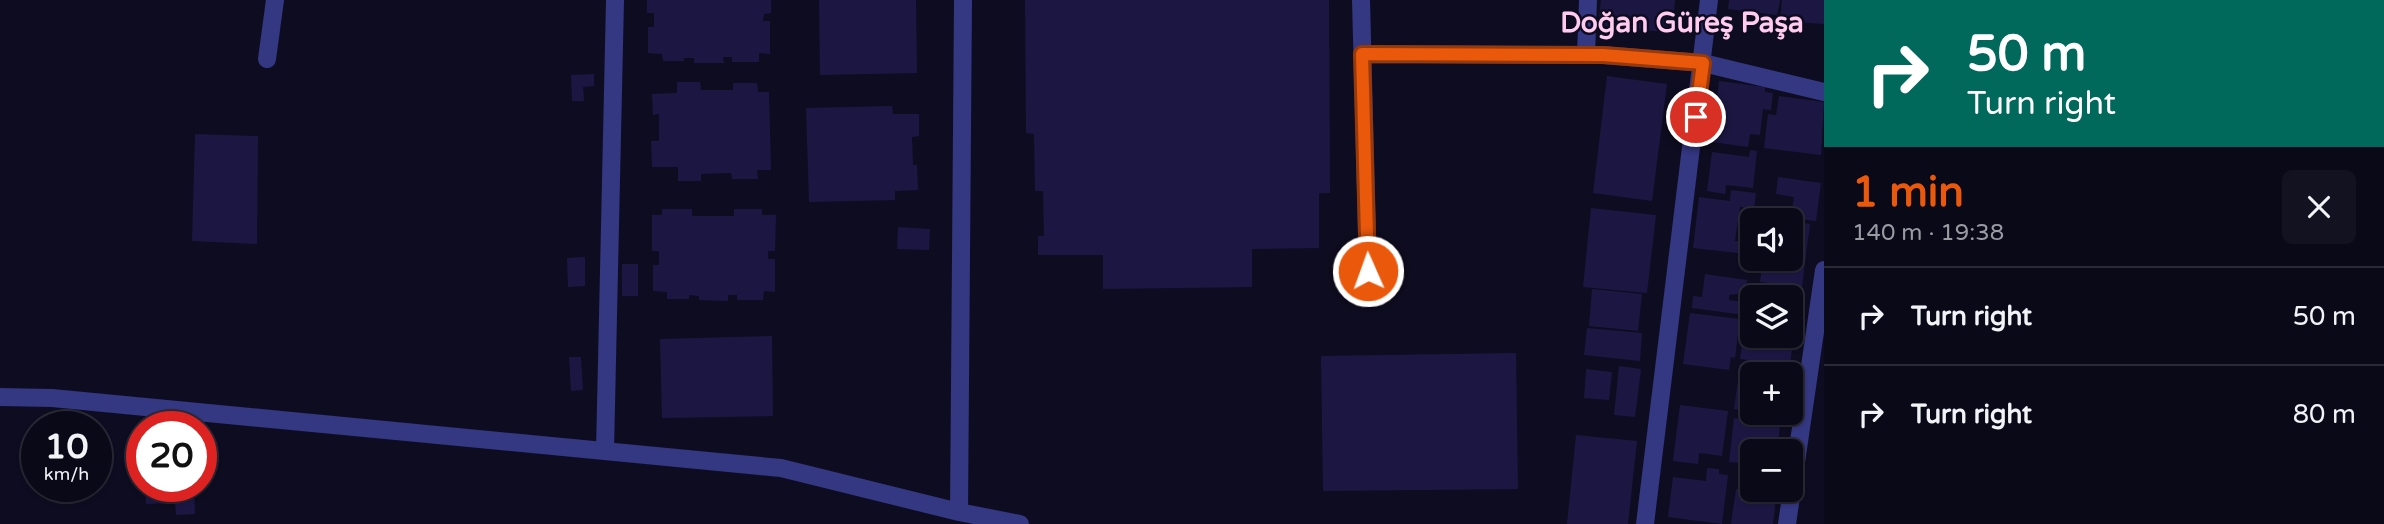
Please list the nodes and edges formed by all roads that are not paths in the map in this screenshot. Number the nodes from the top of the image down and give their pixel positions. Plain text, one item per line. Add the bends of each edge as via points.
1 (275, 0) edge
2 (615, 0) edge
3 (963, 0) edge
4 (1361, 0) edge
5 (1588, 0) edge
6 (1709, 0) edge
7 (1362, 54) junction
8 (1586, 55) junction
9 (267, 59) dead end
10 (1703, 63) junction
11 (1824, 92) edge
12 (1824, 270) edge
13 (1368, 271) dead end
14 (0, 397) edge
15 (605, 451) junction
16 (959, 512) junction
17 (1020, 524) edge
18 (1645, 524) edge
19 (1787, 524) edge

1 - 9 street
2 - 15 street
3 - 16 street
4 - 7 street
5 - 8 street
6 - 10 street
7 - 8 street
7 - 13 street
8 - 10 street
10 - 11 street
10 - 18 street
12 - 19 street
14 - 15 street via 52,398
15 - 16 street via 781,468
16 - 17 street

